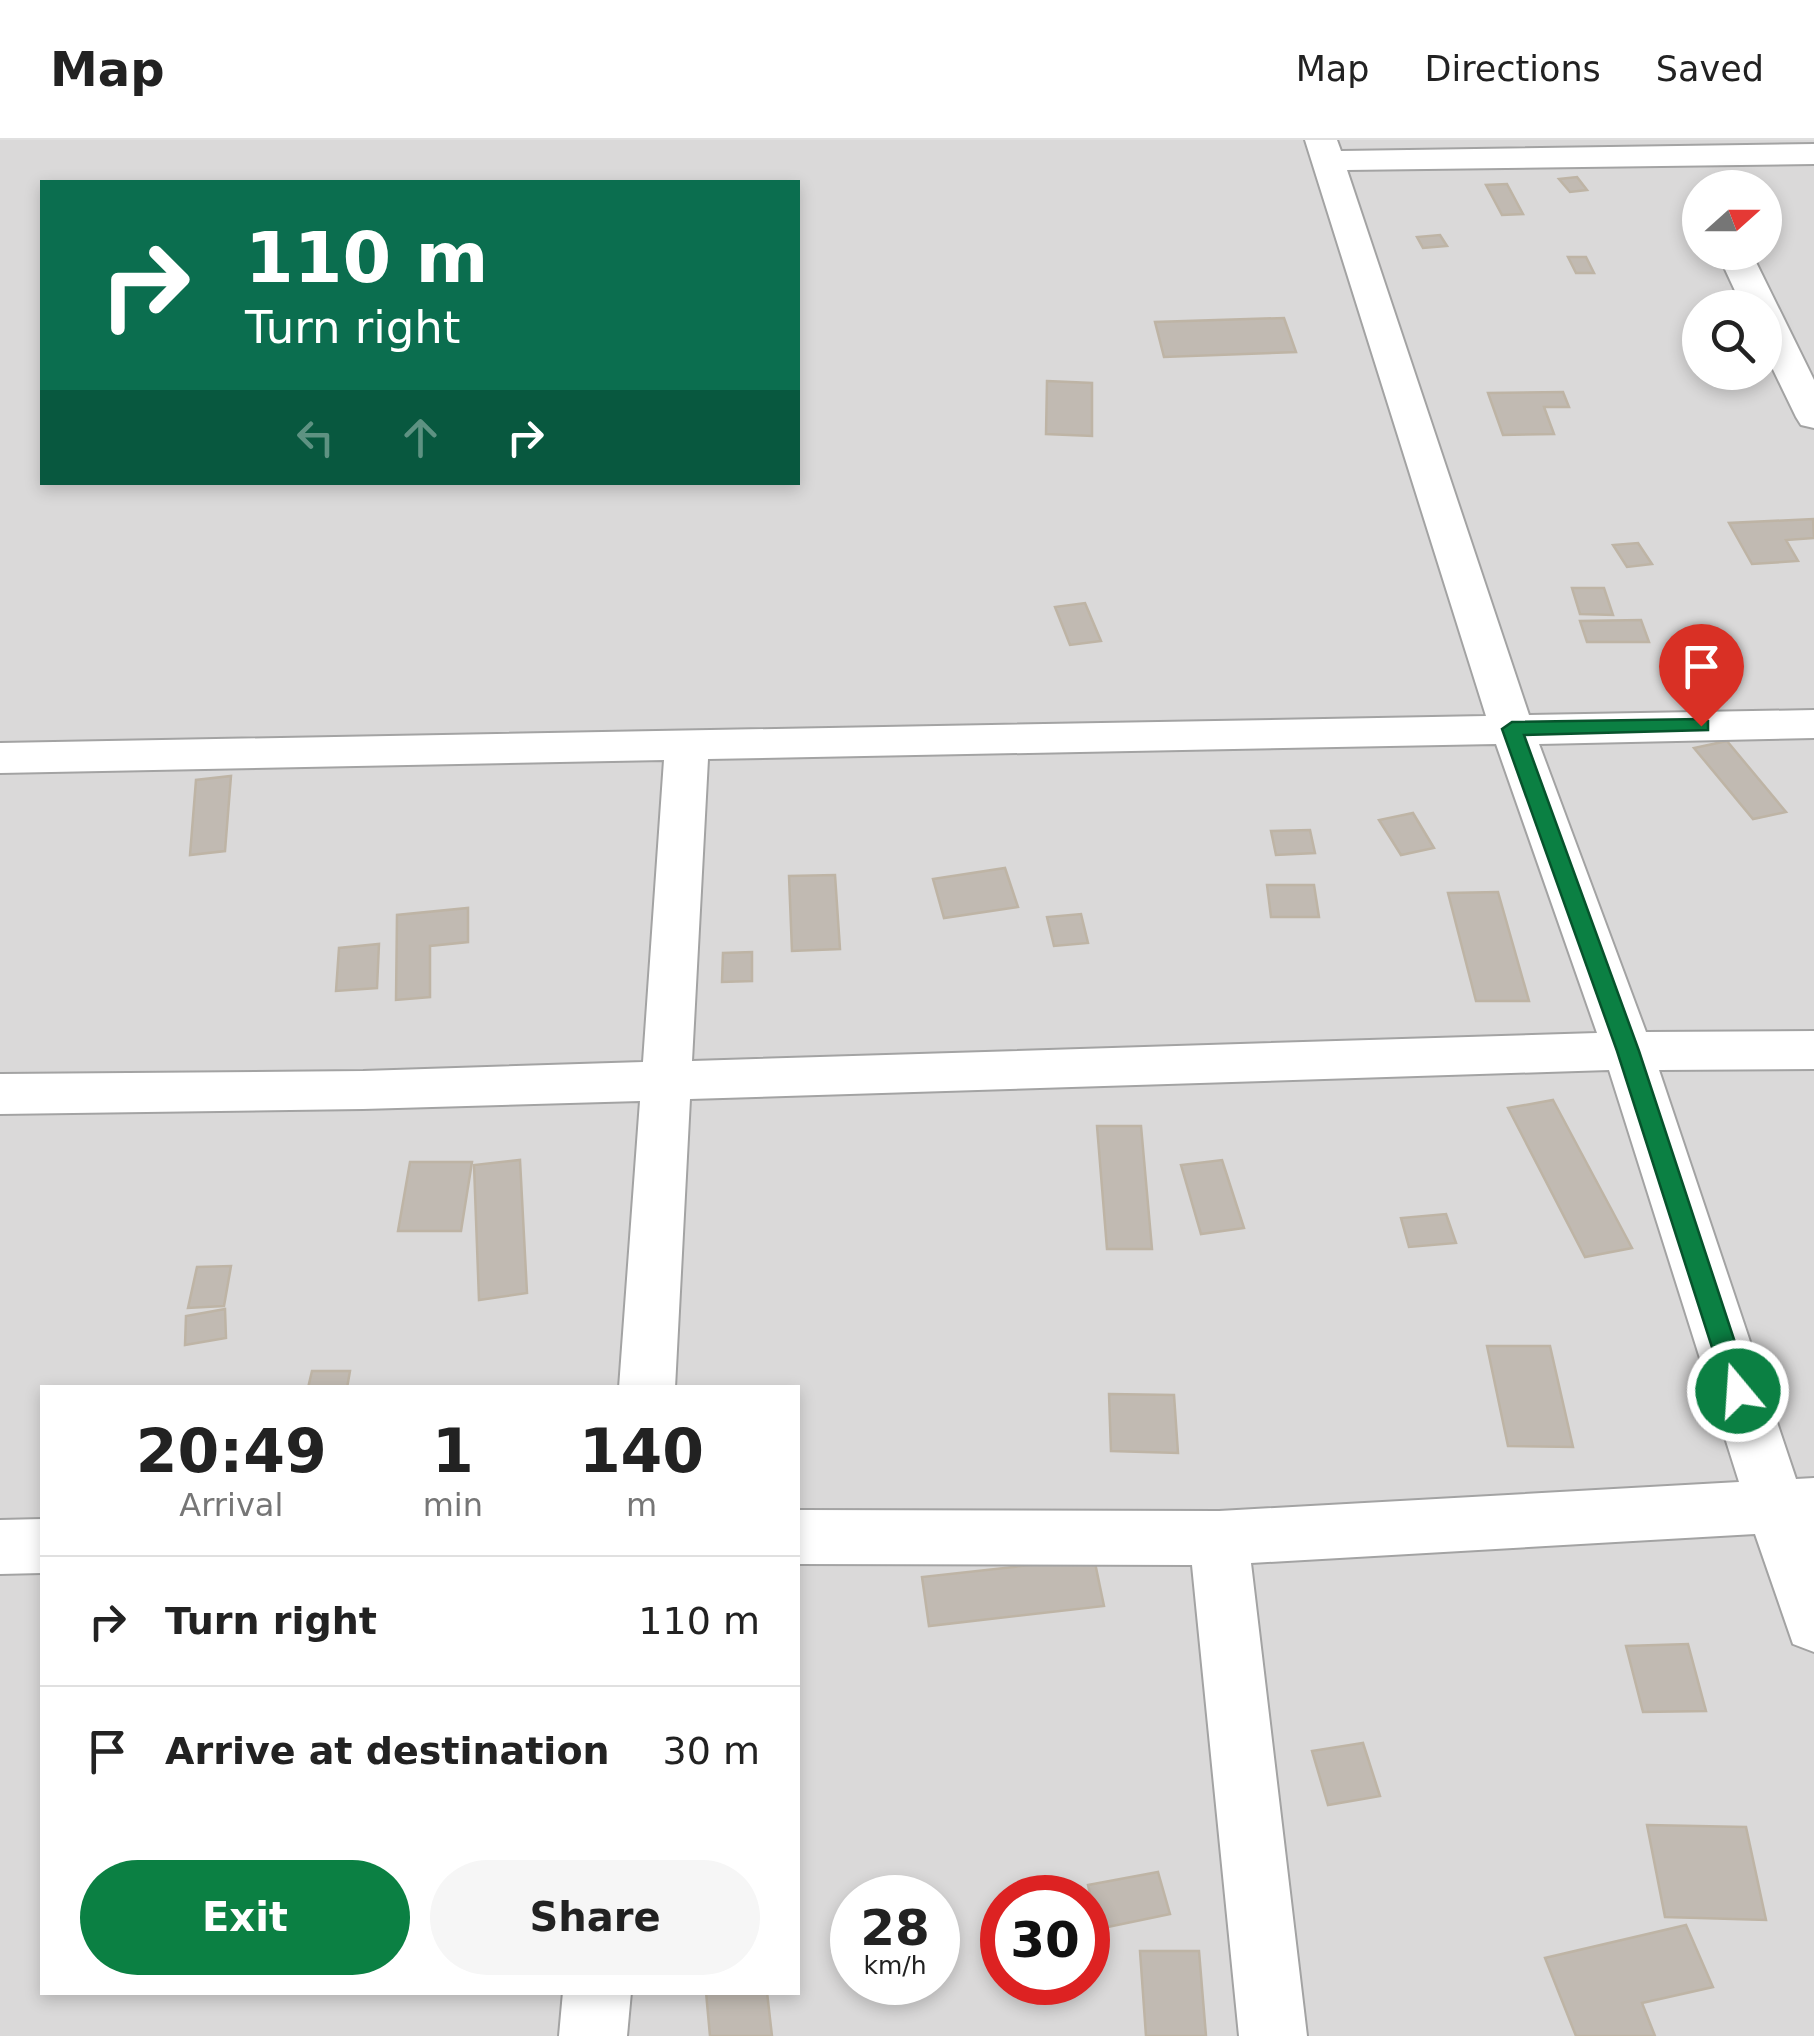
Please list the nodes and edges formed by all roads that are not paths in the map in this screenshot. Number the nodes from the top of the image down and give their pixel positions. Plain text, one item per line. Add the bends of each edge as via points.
1 (1325, 150) edge
2 (1814, 154) edge
3 (1687, 156) junction
4 (1694, 170) edge
5 (1782, 351) edge
6 (1814, 417) edge
7 (1814, 724) edge
8 (1512, 729) junction
9 (687, 746) junction
10 (0, 758) edge
11 (1814, 1050) edge
12 (1628, 1051) junction
13 (669, 1080) junction
14 (0, 1094) edge
15 (647, 1385) edge
16 (1795, 1504) edge
17 (800, 1537) edge
18 (1219, 1538) junction
19 (40, 1546) edge
20 (0, 1547) edge
21 (1814, 1624) edge
22 (597, 1995) edge
23 (593, 2036) edge
24 (1273, 2036) edge

1 - 3 street
1 - 8 street
2 - 3 street
3 - 4 street
5 - 6 street
7 - 8 street
8 - 9 street
8 - 12 street
9 - 10 street
9 - 13 street
11 - 12 street
12 - 13 street
12 - 16 street
13 - 14 street
13 - 15 street
16 - 18 street
16 - 21 street
17 - 18 street
18 - 24 street
19 - 20 street
22 - 23 street

